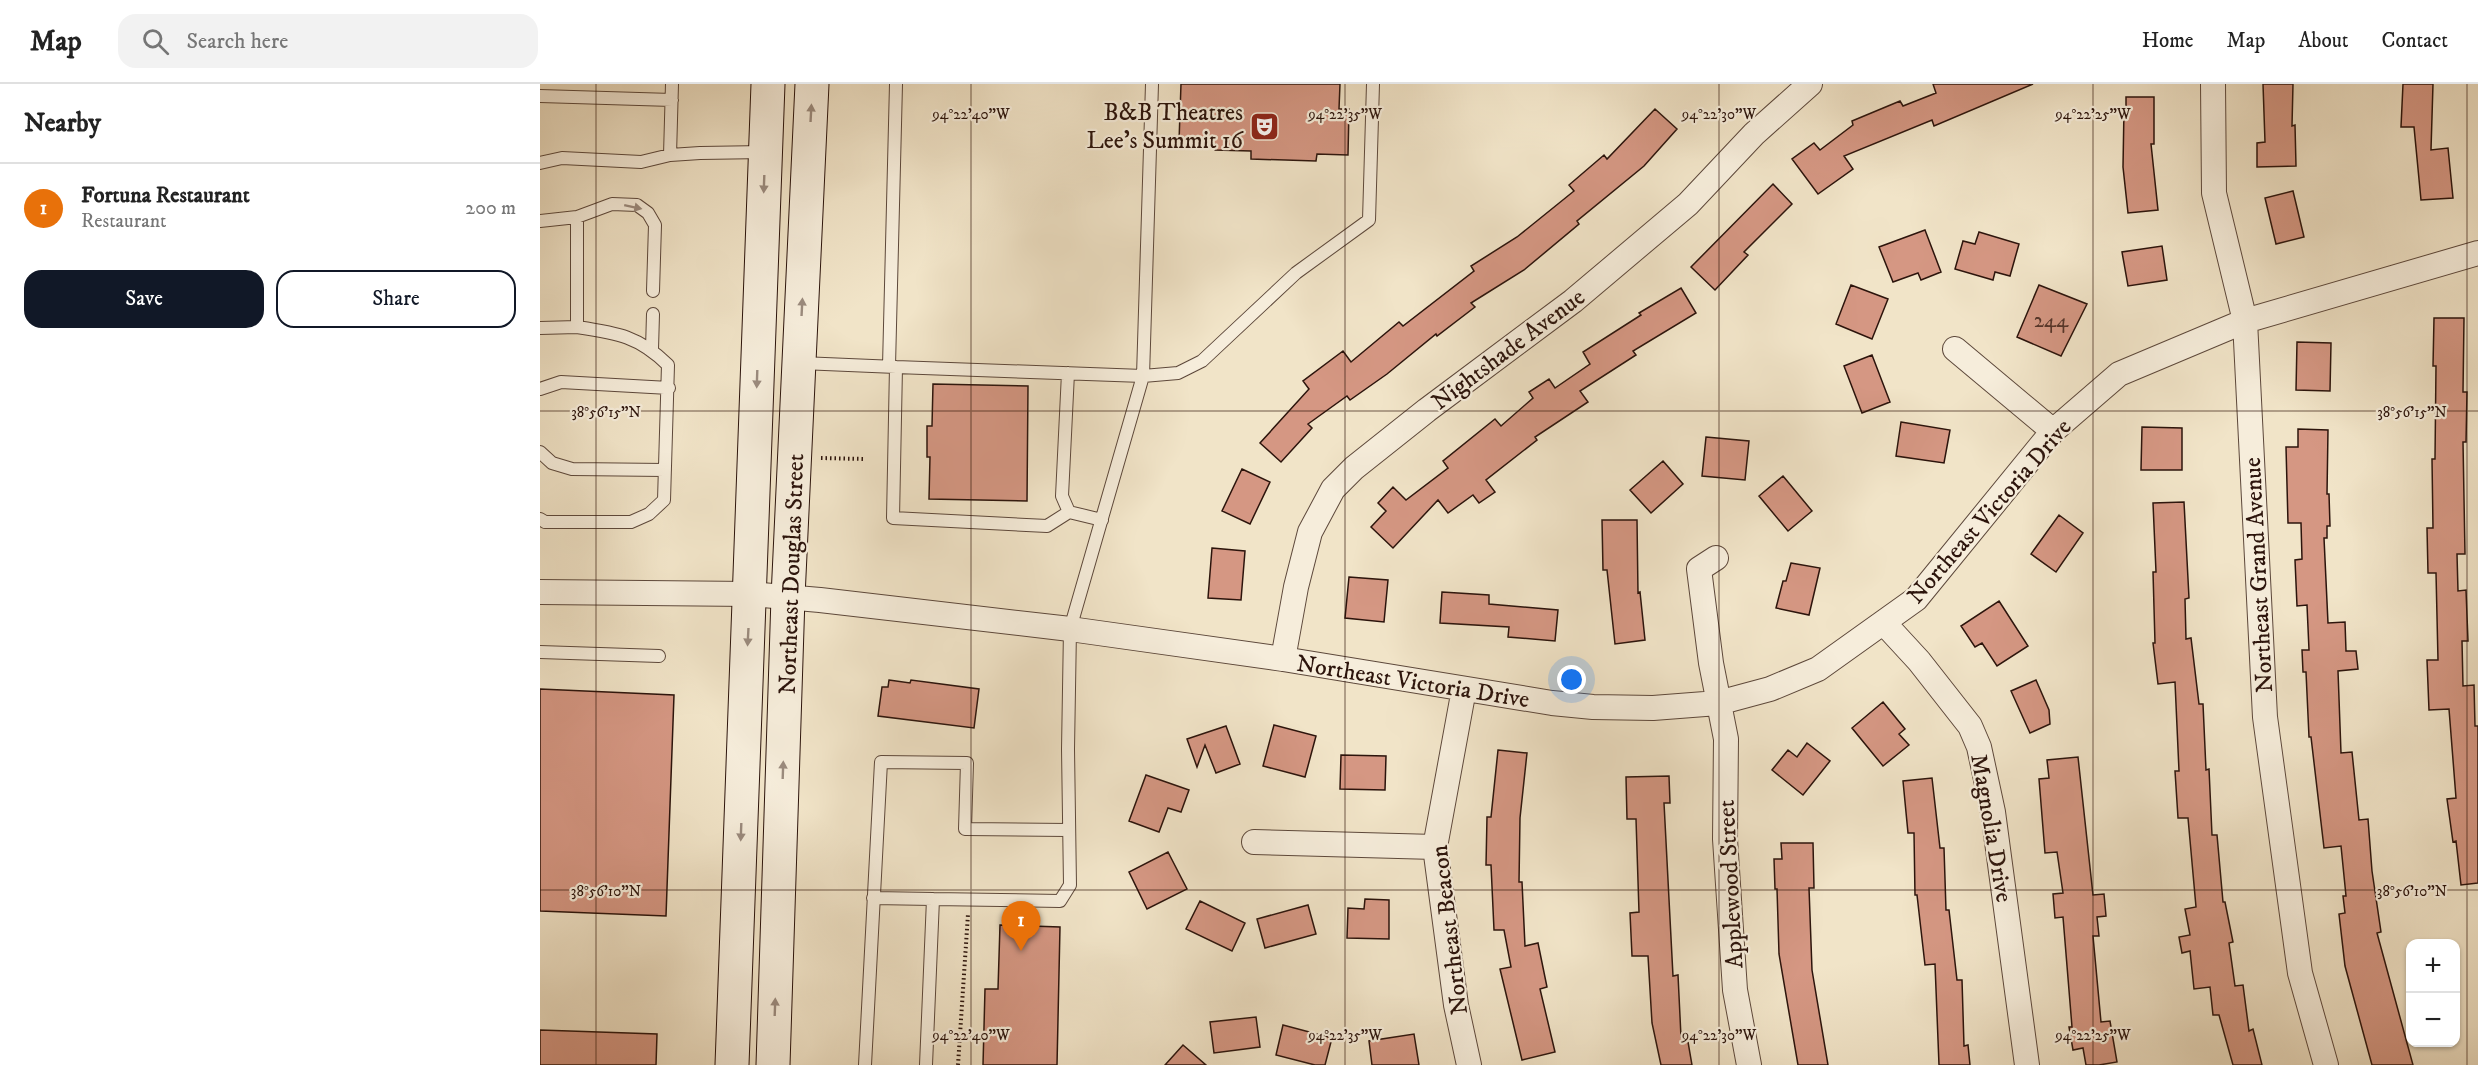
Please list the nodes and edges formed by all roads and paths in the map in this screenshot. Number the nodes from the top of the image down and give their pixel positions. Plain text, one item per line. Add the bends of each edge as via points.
1 (672, 84) edge
2 (768, 84) edge
3 (812, 84) edge
4 (896, 84) edge
5 (1152, 84) edge
6 (1372, 84) edge
7 (1810, 84) edge
8 (2213, 84) edge
9 (568, 90) edge
10 (540, 96) edge
11 (672, 100) junction
12 (765, 152) junction
13 (670, 155) junction
14 (540, 163) edge
15 (577, 217) junction
16 (540, 221) edge
17 (2478, 253) edge
18 (653, 291) dead end
19 (653, 314) dead end
20 (2245, 321) junction
21 (578, 327) junction
22 (540, 328) edge
23 (652, 349) junction
24 (1955, 349) dead end
25 (799, 363) junction
26 (892, 366) junction
27 (1068, 373) junction
28 (1143, 376) junction
29 (669, 388) junction
30 (540, 389) edge
31 (2053, 431) junction
32 (540, 452) edge
33 (820, 458) dead end
34 (864, 459) dead end
35 (665, 470) junction
36 (1069, 512) junction
37 (540, 519) edge
38 (1102, 520) junction
39 (1716, 558) dead end
40 (551, 592) edge
41 (750, 594) junction
42 (788, 597) junction
43 (1884, 623) junction
44 (1070, 629) junction
45 (540, 652) edge
46 (659, 656) dead end
47 (1283, 659) junction
48 (1464, 689) junction
49 (1718, 703) junction
50 (1068, 830) junction
51 (1254, 842) dead end
52 (1435, 847) junction
53 (873, 898) junction
54 (933, 899) junction
55 (975, 899) junction
56 (732, 1065) edge
57 (773, 1065) edge
58 (865, 1065) edge
59 (926, 1065) edge
60 (958, 1065) edge
61 (1469, 1065) edge
62 (1749, 1065) edge
63 (2027, 1065) edge
64 (2326, 1065) edge

1 - 11 lane
2 - 12 main road, Northeast Douglas Street
25 -> 3 main road, Northeast Douglas Street
4 - 26 lane
5 - 28 lane
6 - 28 lane via 1369,220 1296,273 1202,361 1178,374
7 - 47 street, Nightshade Avenue via 1754,134 1688,204 1573,301 1427,410 1333,489 1310,532
8 - 20 street, Northeast Grand Avenue via 2214,193
9 - 10 lane
9 - 11 lane
11 - 13 lane
12 - 13 lane
12 -> 41 main road, Northeast Douglas Street
13 - 14 lane via 641,162 562,158
15 - 16 lane
15 -> 18 lane via 612,204 637,206 648,213 655,225
15 - 21 lane
17 - 20 street, Northeast Victoria Drive
19 - 23 lane
20 - 31 street, Northeast Victoria Drive via 2120,375
20 - 64 street, Northeast Grand Avenue via 2265,717 2300,973
21 - 22 lane
21 - 23 lane via 619,333
23 - 29 lane via 668,365
24 - 31 street
25 - 26 lane
25 - 42 main road, Northeast Douglas Street
26 - 27 lane
26 - 36 lane via 893,518 1047,526
27 - 28 lane
27 - 36 lane via 1062,496
28 - 38 lane
29 - 30 lane via 561,382
29 - 35 lane
31 - 43 street, Northeast Victoria Drive via 1916,599
32 - 35 lane via 552,464 572,469
33 - 34 path
35 - 37 lane via 664,500 649,514 631,522
36 - 38 lane
38 - 44 lane
39 - 49 street, Applewood Street via 1699,569
40 - 41 street, Northeast Victoria Drive
41 - 42 street, Northeast Victoria Drive
41 -> 56 main road, Northeast Douglas Street
42 - 44 street, Northeast Victoria Drive
57 -> 42 main road, Northeast Douglas Street
43 - 49 street, Northeast Victoria Drive via 1818,669 1770,689
43 - 63 street, Magnolia Drive via 1970,726 1979,747 1993,812
44 - 47 street, Northeast Victoria Drive
44 - 50 lane
45 - 46 lane
47 - 48 street, Northeast Victoria Drive
48 - 49 street, Northeast Victoria Drive via 1593,707
48 - 52 street, Northeast Beacon
49 - 62 street, Applewood Street via 1726,739 1725,839 1735,990
50 - 53 lane via 965,829 967,763 880,762
50 - 55 lane via 1070,885 1060,901
51 - 52 street
52 - 61 street, Northeast Beacon via 1456,1005
53 - 54 lane
53 - 58 lane
54 - 55 lane
54 - 59 lane
55 - 60 path via 966,923

